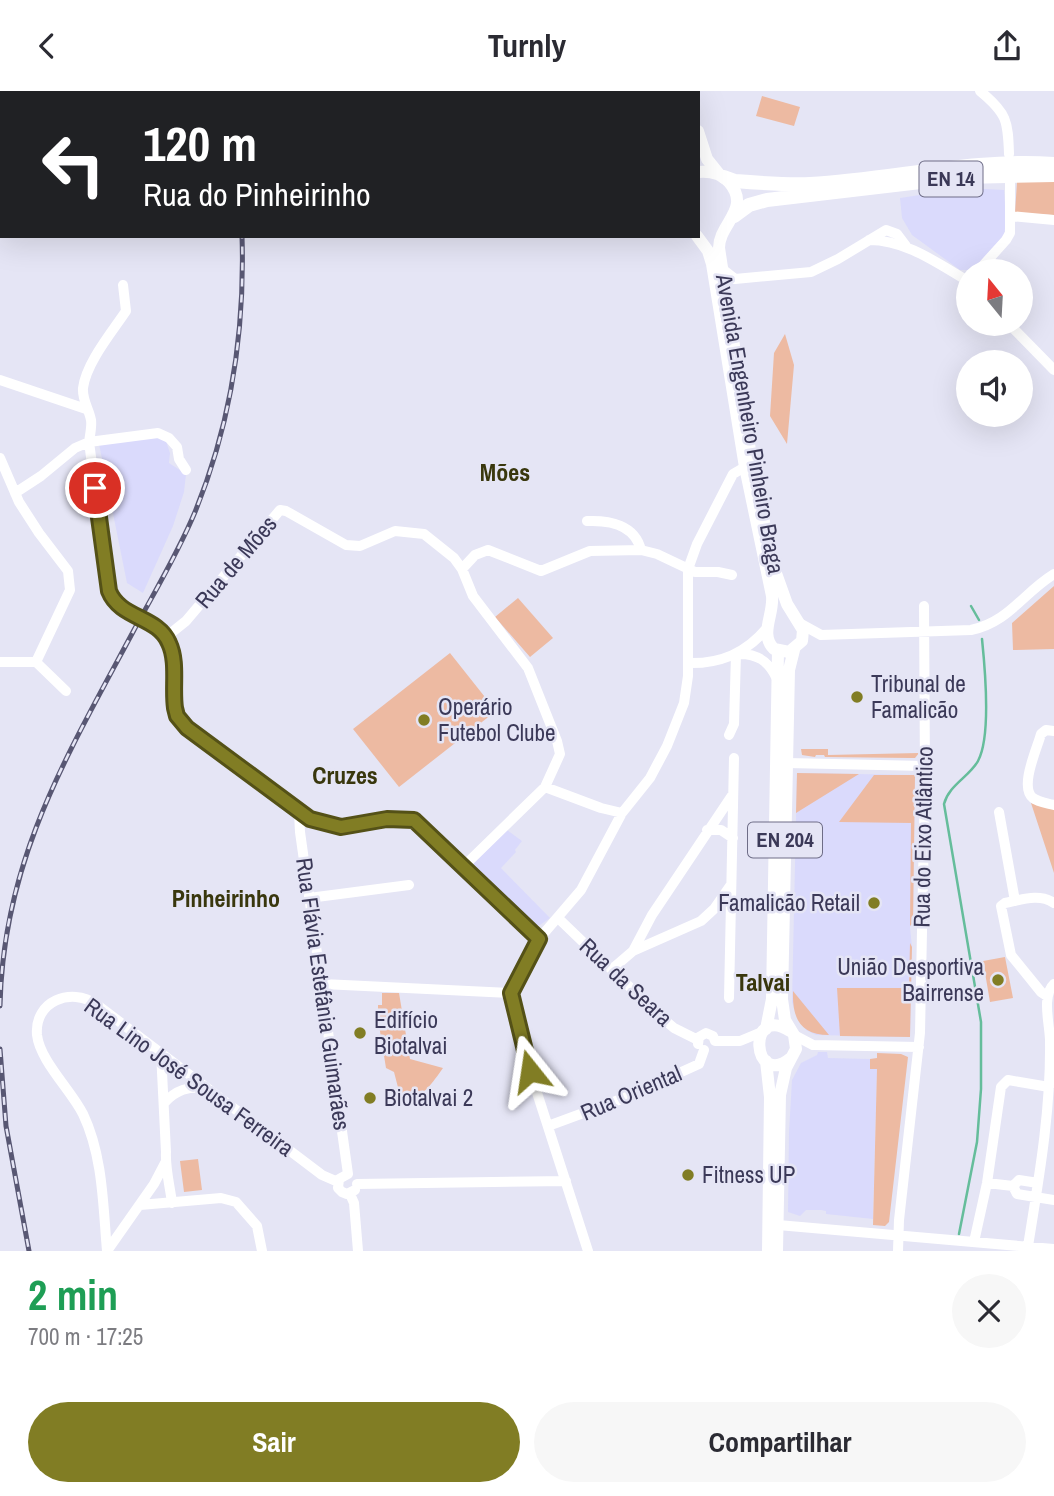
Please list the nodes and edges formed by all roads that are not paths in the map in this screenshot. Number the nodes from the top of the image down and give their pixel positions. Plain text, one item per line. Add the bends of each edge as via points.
1 (980, 91) edge
2 (700, 137) edge
3 (1009, 154) dead end
4 (1054, 164) edge
5 (700, 172) edge
6 (1054, 175) edge
7 (721, 176) junction
8 (1010, 181) dead end
9 (1012, 216) junction
10 (1054, 220) edge
11 (730, 221) junction
12 (700, 235) edge
13 (700, 238) edge
14 (989, 259) edge
15 (721, 268) junction
16 (956, 275) edge
17 (735, 279) junction
18 (123, 285) dead end
19 (725, 292) junction
20 (1021, 336) edge
21 (1054, 370) edge
22 (0, 380) edge
23 (86, 409) junction
24 (89, 442) junction
25 (0, 458) edge
26 (745, 467) junction
27 (186, 470) dead end
28 (15, 493) junction
29 (587, 521) dead end
30 (640, 550) junction
31 (462, 569) junction
32 (688, 569) junction
33 (1054, 574) edge
34 (732, 575) dead end
35 (924, 606) dead end
36 (799, 622) junction
37 (768, 625) junction
38 (924, 631) junction
39 (821, 635) junction
40 (166, 636) junction
41 (796, 648) junction
42 (778, 651) junction
43 (736, 654) junction
44 (0, 662) edge
45 (36, 662) junction
46 (688, 663) junction
47 (778, 681) junction
48 (66, 691) dead end
49 (1054, 731) edge
50 (729, 735) dead end
51 (734, 758) dead end
52 (787, 763) junction
53 (925, 766) junction
54 (545, 787) junction
55 (733, 794) junction
56 (1054, 804) edge
57 (999, 811) dead end
58 (299, 813) junction
59 (622, 813) junction
60 (707, 830) junction
61 (733, 838) junction
62 (464, 866) junction
63 (732, 883) junction
64 (409, 885) dead end
65 (309, 898) junction
66 (1014, 901) junction
67 (1054, 903) edge
68 (714, 909) junction
69 (730, 914) junction
70 (558, 918) junction
71 (646, 926) junction
72 (665, 938) junction
73 (539, 939) junction
74 (633, 951) junction
75 (612, 969) junction
76 (323, 984) junction
77 (1054, 984) edge
78 (511, 993) junction
79 (1047, 996) junction
80 (729, 998) dead end
81 (765, 1030) junction
82 (792, 1033) junction
83 (698, 1040) junction
84 (715, 1041) junction
85 (740, 1041) junction
86 (813, 1045) junction
87 (919, 1047) junction
88 (704, 1050) junction
89 (161, 1052) junction
90 (792, 1056) junction
91 (764, 1059) junction
92 (1049, 1087) junction
93 (206, 1088) junction
94 (164, 1104) junction
95 (1051, 1110) edge
96 (548, 1126) junction
97 (164, 1163) junction
98 (348, 1174) junction
99 (566, 1181) junction
100 (338, 1182) junction
101 (987, 1183) junction
102 (1038, 1183) junction
103 (357, 1184) junction
104 (1013, 1186) junction
105 (350, 1193) junction
106 (1036, 1197) junction
107 (1054, 1200) edge
108 (172, 1203) junction
109 (140, 1205) junction
110 (778, 1225) junction
111 (898, 1235) junction
112 (974, 1242) junction
113 (1028, 1246) junction
114 (1054, 1249) edge
115 (107, 1251) edge
116 (262, 1251) edge
117 (358, 1251) edge
118 (588, 1251) edge
119 (768, 1251) edge
120 (777, 1251) edge
121 (898, 1251) edge

1 - 3 street via 1006,119
2 - 7 main road, Avenida Engenheiro Pinheiro Braga via 707,159
4 - 7 highway, EN 14 via 963,166 811,184 735,181
5 - 7 main road, EN 14
6 - 11 highway, EN 14 via 963,177 781,199 749,205
7 - 11 main road, Avenida Engenheiro Pinheiro Braga via 737,199
8 - 9 street
9 - 10 street
9 - 14 street via 1010,233
11 - 12 main road, Avenida Engenheiro Pinheiro Braga / EN 14
11 - 15 main road, Avenida Engenheiro Pinheiro Braga via 719,242
13 - 26 main road, Avenida Engenheiro Pinheiro Braga / EN 204 via 712,264
15 - 17 street
15 - 19 main road, Avenida Engenheiro Pinheiro Braga
16 - 17 street via 906,246 897,234 869,240 811,272
17 - 19 street
18 - 23 street via 126,311 89,370 83,389
19 - 36 main road, Avenida Engenheiro Pinheiro Braga via 770,551 784,598
20 - 21 street
22 - 23 street
23 - 24 street via 92,421
24 - 27 street via 158,433 177,447
24 - 28 street
24 - 40 street via 109,591 116,604
25 - 28 street
26 - 32 street via 733,474
26 - 37 main road, Avenida Engenheiro Pinheiro Braga / EN 204 via 772,596
28 - 45 street via 71,582
29 - 30 street via 623,526 636,537
30 - 31 street via 590,551 541,571 488,550 475,555
30 - 32 street
31 - 40 street, Rua de Mões via 424,534 395,531 359,546 345,545 280,510 186,621
31 - 54 street via 472,596 528,668 557,741 560,754
32 - 34 street
32 - 46 street
33 - 38 street via 997,622 971,630
35 - 38 street, Rua do Eixo Atlântico
36 - 37 main road via 785,615
36 - 39 street
36 - 41 main road, EN 204 via 803,636
37 - 42 main road, Avenida Engenheiro Pinheiro Braga / EN 204 via 769,645
37 - 43 street via 755,642
38 - 39 street
38 - 53 street, Rua do Eixo Atlântico
39 - 41 street
40 - 58 street via 173,657 175,708 181,722
41 - 42 main road
41 - 52 main road, EN 204 via 789,670
42 - 47 main road, Avenida Engenheiro Pinheiro Braga / EN 204
43 - 46 street
43 - 47 street via 764,660
43 - 50 street via 734,724
44 - 45 street
45 - 48 street
46 - 59 street via 684,703 663,757
47 - 81 main road, Avenida Engenheiro Pinheiro Braga / EN 204 via 772,999
49 - 56 street via 1041,734 1027,781 1034,799
51 - 55 street
52 - 53 street
52 - 82 main road, EN 204 via 782,999
53 - 87 street, Rua do Eixo Atlântico
54 - 59 street
54 - 62 street
55 - 60 street
55 - 61 street
57 - 66 street
58 - 62 street via 341,827 387,819 414,820
58 - 65 street, Rua Flávia Estefânia Guimarães
59 - 70 street via 581,890
60 - 61 street via 721,830
60 - 71 street
61 - 63 street
62 - 73 street
63 - 68 street
63 - 69 street
64 - 65 street
65 - 76 street, Rua Flávia Estefânia Guimarães
66 - 67 street via 1043,898
66 - 79 street via 1001,906 1008,947
68 - 69 street
68 - 72 street via 701,922
69 - 80 street
70 - 73 street
70 - 75 street, Rua da Seara
71 - 72 street
71 - 74 street
72 - 74 street
73 - 78 street
74 - 75 street
75 - 83 street, Rua da Seara via 674,1028
76 - 78 street
76 - 98 street, Rua Flávia Estefânia Guimarães
77 - 79 street
78 - 96 street
79 - 92 street
81 - 82 main road via 778,1026
81 - 85 street, Rua da Seara
81 - 91 main road, Avenida Engenheiro Pinheiro Braga / EN 204 via 758,1041
82 - 86 street
82 - 90 main road, EN 204 via 796,1049
83 - 84 street, Rua da Seara via 709,1034
83 - 88 street, Rua da Seara
84 - 85 street, Rua da Seara
84 - 88 street
85 - 91 street
86 - 87 street
86 - 90 street
87 - 111 street, Rua do Eixo Atlântico
88 - 96 street, Rua Oriental via 699,1064
89 - 93 street, Rua Lino José Sousa Ferreira
89 - 94 street
89 - 115 street, Rua Lino José Sousa Ferreira via 81,996 56,1000 39,1019 41,1048 80,1109 94,1145
90 - 91 main road via 776,1064
90 - 110 main road, EN 204 via 780,1095
91 - 119 main road, Avenida Engenheiro Pinheiro Braga / EN 204 via 770,1097
92 - 95 street
92 - 101 street via 1008,1080 1002,1084
93 - 94 street via 188,1087
93 - 100 street, Rua Lino José Sousa Ferreira via 322,1175
94 - 97 street
95 - 102 street
96 - 99 street
97 - 108 street
97 - 109 street
98 - 100 street
98 - 103 street
99 - 103 street
99 - 118 street
100 - 105 street, Rua Lino José Sousa Ferreira via 344,1194
101 - 104 street
101 - 112 street
102 - 104 street via 1018,1179
102 - 106 street
103 - 105 street
104 - 106 street via 1017,1194
105 - 117 street
106 - 107 street
106 - 113 street
108 - 109 street
108 - 116 street via 232,1200 257,1226
109 - 115 street
110 - 111 street
110 - 120 main road, EN 204
111 - 112 street
111 - 121 street, Rua do Eixo Atlântico
112 - 113 street
113 - 114 street

